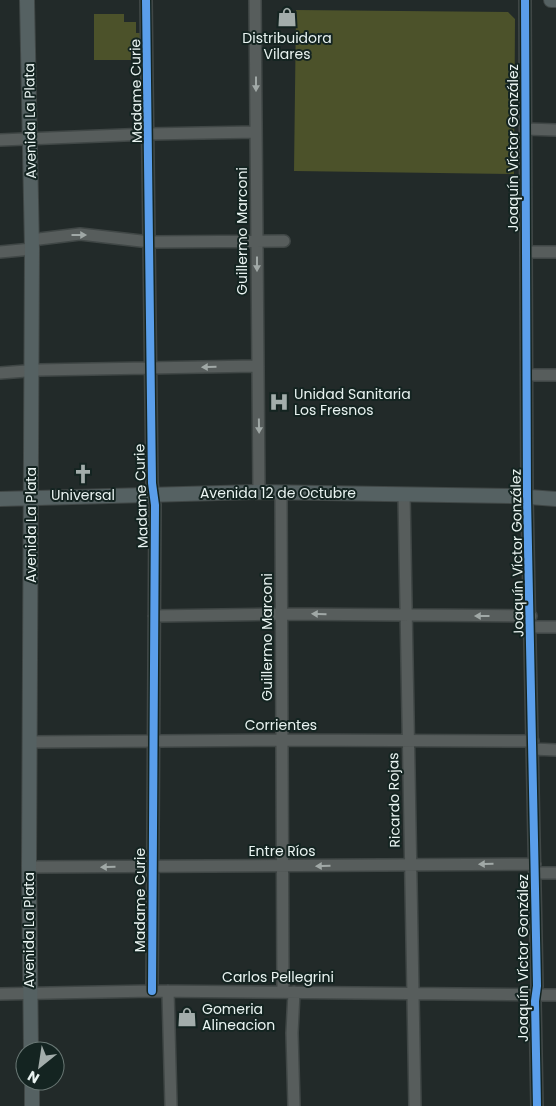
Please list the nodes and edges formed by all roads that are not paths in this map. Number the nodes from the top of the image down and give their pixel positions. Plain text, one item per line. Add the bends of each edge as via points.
1 (28, 0) edge
2 (146, 0) edge
3 (256, 0) edge
4 (525, 0) edge
5 (551, 0) edge
6 (556, 0) edge
7 (526, 129) junction
8 (556, 130) edge
9 (256, 132) junction
10 (149, 134) junction
11 (30, 138) junction
12 (0, 140) edge
13 (284, 241) dead end
14 (150, 242) junction
15 (257, 242) junction
16 (32, 245) junction
17 (0, 252) edge
18 (527, 252) junction
19 (556, 252) edge
20 (258, 366) junction
21 (151, 368) junction
22 (30, 370) junction
23 (0, 373) edge
24 (528, 374) junction
25 (556, 375) edge
26 (259, 492) junction
27 (280, 492) junction
28 (154, 494) junction
29 (404, 494) junction
30 (32, 497) junction
31 (527, 498) junction
32 (0, 499) edge
33 (556, 499) edge
34 (281, 614) junction
35 (154, 616) junction
36 (407, 616) junction
37 (531, 622) junction
38 (556, 627) edge
39 (282, 740) junction
40 (408, 740) junction
41 (153, 741) junction
42 (30, 742) junction
43 (533, 745) junction
44 (556, 750) edge
45 (411, 865) junction
46 (153, 866) junction
47 (29, 867) junction
48 (282, 867) junction
49 (535, 868) junction
50 (556, 873) edge
51 (152, 991) junction
52 (30, 992) junction
53 (168, 992) junction
54 (288, 992) junction
55 (0, 994) edge
56 (414, 994) junction
57 (536, 994) junction
58 (556, 995) edge
59 (31, 1041) edge
60 (32, 1091) edge
61 (32, 1106) edge
62 (171, 1106) edge
63 (294, 1106) edge
64 (415, 1106) edge
65 (537, 1106) edge

1 - 11 main road, Avenida La Plata
2 - 10 street, Madame Curie
3 -> 9 street, Guillermo Marconi
4 - 7 street, Joaquín Víctor González
5 - 6 main road
7 - 8 street
7 - 18 street, Joaquín Víctor González
9 - 10 street
9 - 15 street, Guillermo Marconi
10 - 11 street
10 - 14 street, Madame Curie
11 - 12 street
11 - 16 main road, Avenida La Plata
13 - 15 street
14 - 15 street
16 -> 14 street via 80,234
14 - 21 street, Madame Curie
15 -> 20 street, Guillermo Marconi
16 - 17 street
16 - 22 main road, Avenida La Plata
18 - 19 street
18 - 24 street, Joaquín Víctor González
20 -> 21 street
20 -> 26 street, Guillermo Marconi
21 - 22 street
21 - 28 street, Madame Curie
22 - 23 street
22 - 30 main road, Avenida La Plata
24 - 25 street
24 - 31 street, Joaquín Víctor González
26 - 27 main road, Avenida 12 de Octubre
26 - 28 main road, Avenida 12 de Octubre
27 - 29 main road, Avenida 12 de Octubre
27 - 34 street, Guillermo Marconi
28 - 30 main road, Avenida 12 de Octubre
28 - 35 street, Madame Curie
29 - 31 main road, Avenida 12 de Octubre
29 - 36 street, Ricardo Rojas
30 - 32 main road, Avenida 12 de Octubre
30 - 42 main road, Avenida La Plata
31 - 33 main road, Avenida 12 de Octubre
31 - 37 street, Joaquín Víctor González
34 - 35 street
36 -> 34 street
34 - 39 street, Guillermo Marconi
35 - 41 street, Madame Curie
37 -> 36 street
36 - 40 street, Ricardo Rojas
37 - 38 street
37 - 43 street, Joaquín Víctor González
39 - 40 street, Corrientes
39 - 41 street, Corrientes
39 - 48 street, Guillermo Marconi
40 - 43 street, Corrientes
40 - 45 street, Ricardo Rojas
41 - 42 street, Corrientes
41 - 46 street, Madame Curie
42 - 47 main road, Avenida La Plata
43 - 44 street, Corrientes
43 - 49 street, Joaquín Víctor González
45 -> 48 street, Entre Ríos
49 -> 45 street, Entre Ríos
45 - 56 street, Ricardo Rojas
46 -> 47 street, Entre Ríos
46 - 48 street, Entre Ríos
46 - 51 street, Madame Curie
47 - 52 main road, Avenida La Plata
48 - 54 street, Guillermo Marconi
49 - 50 street, Entre Ríos
49 - 57 street, Joaquín Víctor González
51 - 52 street, Carlos Pellegrini
51 - 53 street, Carlos Pellegrini
52 - 55 street, Carlos Pellegrini
52 - 59 main road, Avenida La Plata
53 - 54 street, Carlos Pellegrini
53 - 62 street
54 - 56 street, Carlos Pellegrini
54 - 63 street, Guillermo Marconi
56 - 57 street, Carlos Pellegrini
56 - 64 street, Ricardo Rojas
57 - 58 street, Carlos Pellegrini
57 - 65 street, Joaquín Víctor González
60 - 61 main road

